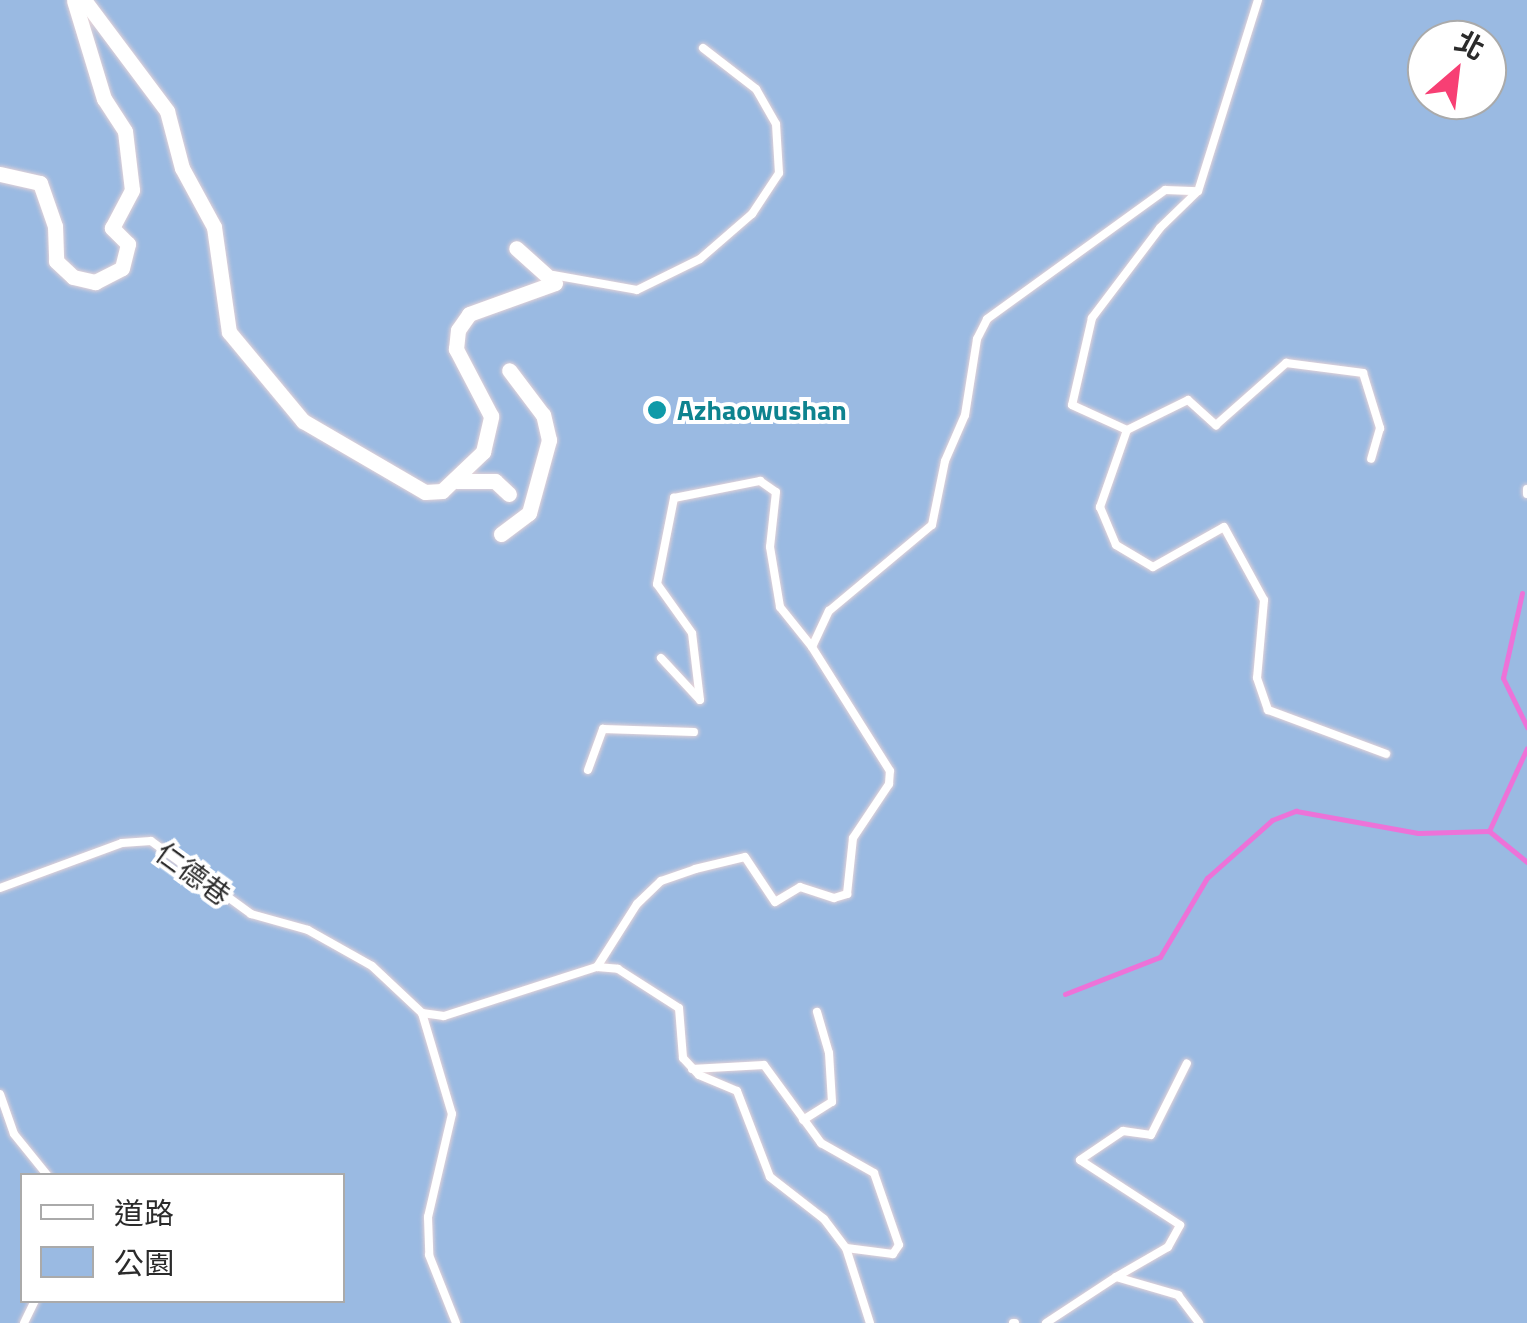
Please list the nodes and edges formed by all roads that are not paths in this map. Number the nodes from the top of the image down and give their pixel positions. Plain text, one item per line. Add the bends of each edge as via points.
1 (74, 0) edge
2 (84, 0) edge
3 (1258, 0) edge
4 (702, 48) dead end
5 (0, 174) edge
6 (1198, 191) junction
7 (516, 248) dead end
8 (553, 275) junction
9 (509, 370) dead end
10 (1127, 430) junction
11 (1371, 459) dead end
12 (457, 481) junction
13 (509, 494) dead end
14 (501, 534) dead end
15 (812, 647) junction
16 (661, 658) dead end
17 (694, 732) dead end
18 (1386, 754) dead end
19 (588, 770) dead end
20 (0, 888) edge
21 (597, 966) junction
22 (818, 1012) dead end
23 (422, 1013) junction
24 (1187, 1064) dead end
25 (692, 1069) junction
26 (0, 1094) edge
27 (803, 1120) junction
28 (46, 1173) edge
29 (846, 1248) junction
30 (1116, 1277) junction
31 (456, 1323) edge
32 (870, 1323) edge
33 (1046, 1323) edge
34 (1200, 1323) edge

1 - 5 street via 104,99 125,131 132,190 112,228 128,244 122,268 96,282 73,277 56,261 55,226 40,183
2 - 12 street via 167,111 182,168 214,227 229,332 258,362 272,392 303,420 425,492 442,492
3 - 6 lane
4 - 8 lane via 756,89 776,124 779,173 752,214 700,259 637,290
6 - 10 lane via 1160,228 1092,318 1072,405
6 - 15 lane via 1164,190 987,319 932,526 829,611
7 - 8 street
8 - 12 street via 556,283 468,314 458,330 456,349 491,416 483,452
9 - 14 street via 542,416 549,440 529,513
10 - 11 lane via 1188,400 1216,425 1286,363 1363,373 1380,428
10 - 18 lane via 1100,508 1116,545 1153,567 1224,526 1264,600 1257,678 1268,710
12 - 13 street via 495,481
15 - 16 lane via 780,607 770,547 776,492 760,481 674,498 658,584 692,633 700,700
15 - 21 lane via 890,770 889,784 853,838 847,894 834,898 800,887 775,902 745,856 695,870 661,881 636,904
17 - 19 lane via 604,729
20 - 23 lane, 仁德巷 via 122,843 151,842 251,914 308,930 372,966
21 - 23 lane via 444,1016
21 - 25 lane via 618,969 679,1008 683,1058
22 - 27 lane via 832,1102
23 - 31 lane via 452,1114 428,1217 429,1254
24 - 30 lane via 1151,1136 1123,1131 1080,1160 1180,1225 1168,1247
25 - 27 lane via 764,1064
25 - 29 lane via 737,1092 770,1177 824,1220
26 - 28 lane via 14,1134
27 - 29 lane via 821,1143 874,1172 899,1245 893,1254
29 - 32 lane
30 - 33 lane
30 - 34 lane via 1178,1295

